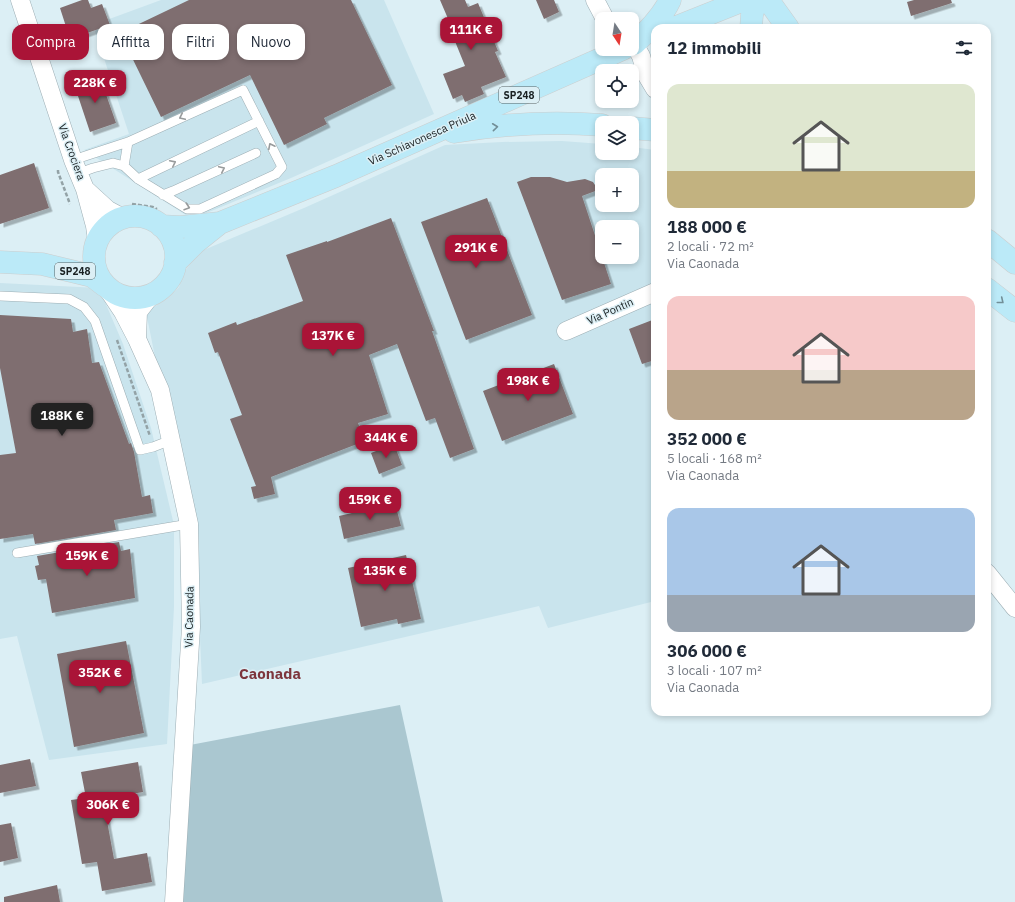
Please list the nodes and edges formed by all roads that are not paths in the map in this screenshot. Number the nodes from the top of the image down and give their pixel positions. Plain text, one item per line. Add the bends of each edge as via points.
1 (20, 0) edge
2 (595, 0) edge
3 (670, 0) edge
4 (712, 0) edge
5 (744, 0) edge
6 (756, 0) edge
7 (768, 0) edge
8 (602, 12) edge
9 (654, 24) edge
10 (669, 24) edge
11 (684, 24) edge
12 (751, 24) edge
13 (786, 24) edge
14 (651, 26) edge
15 (651, 34) edge
16 (639, 37) edge
17 (651, 38) edge
18 (639, 41) edge
19 (639, 42) edge
20 (639, 55) edge
21 (607, 56) edge
22 (651, 82) edge
23 (259, 121) junction
24 (595, 124) edge
25 (639, 129) edge
26 (651, 130) edge
27 (415, 141) junction
28 (128, 142) junction
29 (256, 153) dead end
30 (124, 166) junction
31 (79, 174) junction
32 (138, 180) junction
33 (163, 195) junction
34 (123, 218) junction
35 (220, 223) junction
36 (161, 226) junction
37 (991, 243) edge
38 (96, 244) junction
39 (0, 262) edge
40 (175, 263) junction
41 (1015, 263) edge
42 (42, 264) junction
43 (106, 287) junction
44 (991, 292) edge
45 (152, 294) junction
46 (651, 294) edge
47 (0, 296) edge
48 (1015, 312) edge
49 (566, 331) dead end
50 (137, 340) junction
51 (171, 440) junction
52 (189, 524) junction
53 (17, 553) dead end
54 (991, 578) edge
55 (1015, 608) edge
56 (171, 901) edge

1 - 31 street, Via Crociera
2 - 8 street
3 - 9 main road
4 - 10 main road
5 - 11 main road
6 - 12 main road
7 - 13 main road
14 - 16 main road
15 - 18 main road
17 - 19 main road, Via Schiavonesca Priula / SP248
20 - 22 street
21 - 27 main road, Via Schiavonesca Priula / SP248
23 -> 28 lane via 243,90
32 -> 23 lane
33 -> 23 lane via 187,209 200,209 276,174 282,167
27 -> 24 main road via 503,126
25 - 26 main road
27 - 35 main road, Via Schiavonesca Priula / SP248
28 - 30 lane
28 - 31 lane
33 -> 29 lane
30 - 31 lane via 113,163
30 - 32 lane
31 - 34 street, Via Crociera via 108,210
31 - 38 street, Via Crociera via 95,226
32 - 33 lane
34 - 36 main road via 141,217
34 - 38 main road via 103,231
35 - 36 main road, Via Schiavonesca Priula / SP248 via 181,227
35 - 40 main road, Via Schiavonesca Priula / SP248
36 - 40 main road via 171,238
37 - 41 main road
38 - 42 main road, SP248 via 82,253
38 - 43 main road via 94,264
39 - 42 main road, SP248
40 - 45 main road via 169,280
42 - 43 main road, SP248 via 92,276
43 - 45 main road via 128,298
43 - 50 street, Via Caonada via 123,312
44 -> 48 main road
45 - 50 street, Via Caonada via 138,312
46 - 49 street, Via Pontin
47 - 51 lane via 69,299 84,307 95,321 140,450
50 - 51 street, Via Caonada via 160,390
51 - 52 street, Via Caonada
52 - 53 lane
52 - 56 street, Via Caonada via 190,627
54 - 55 street

